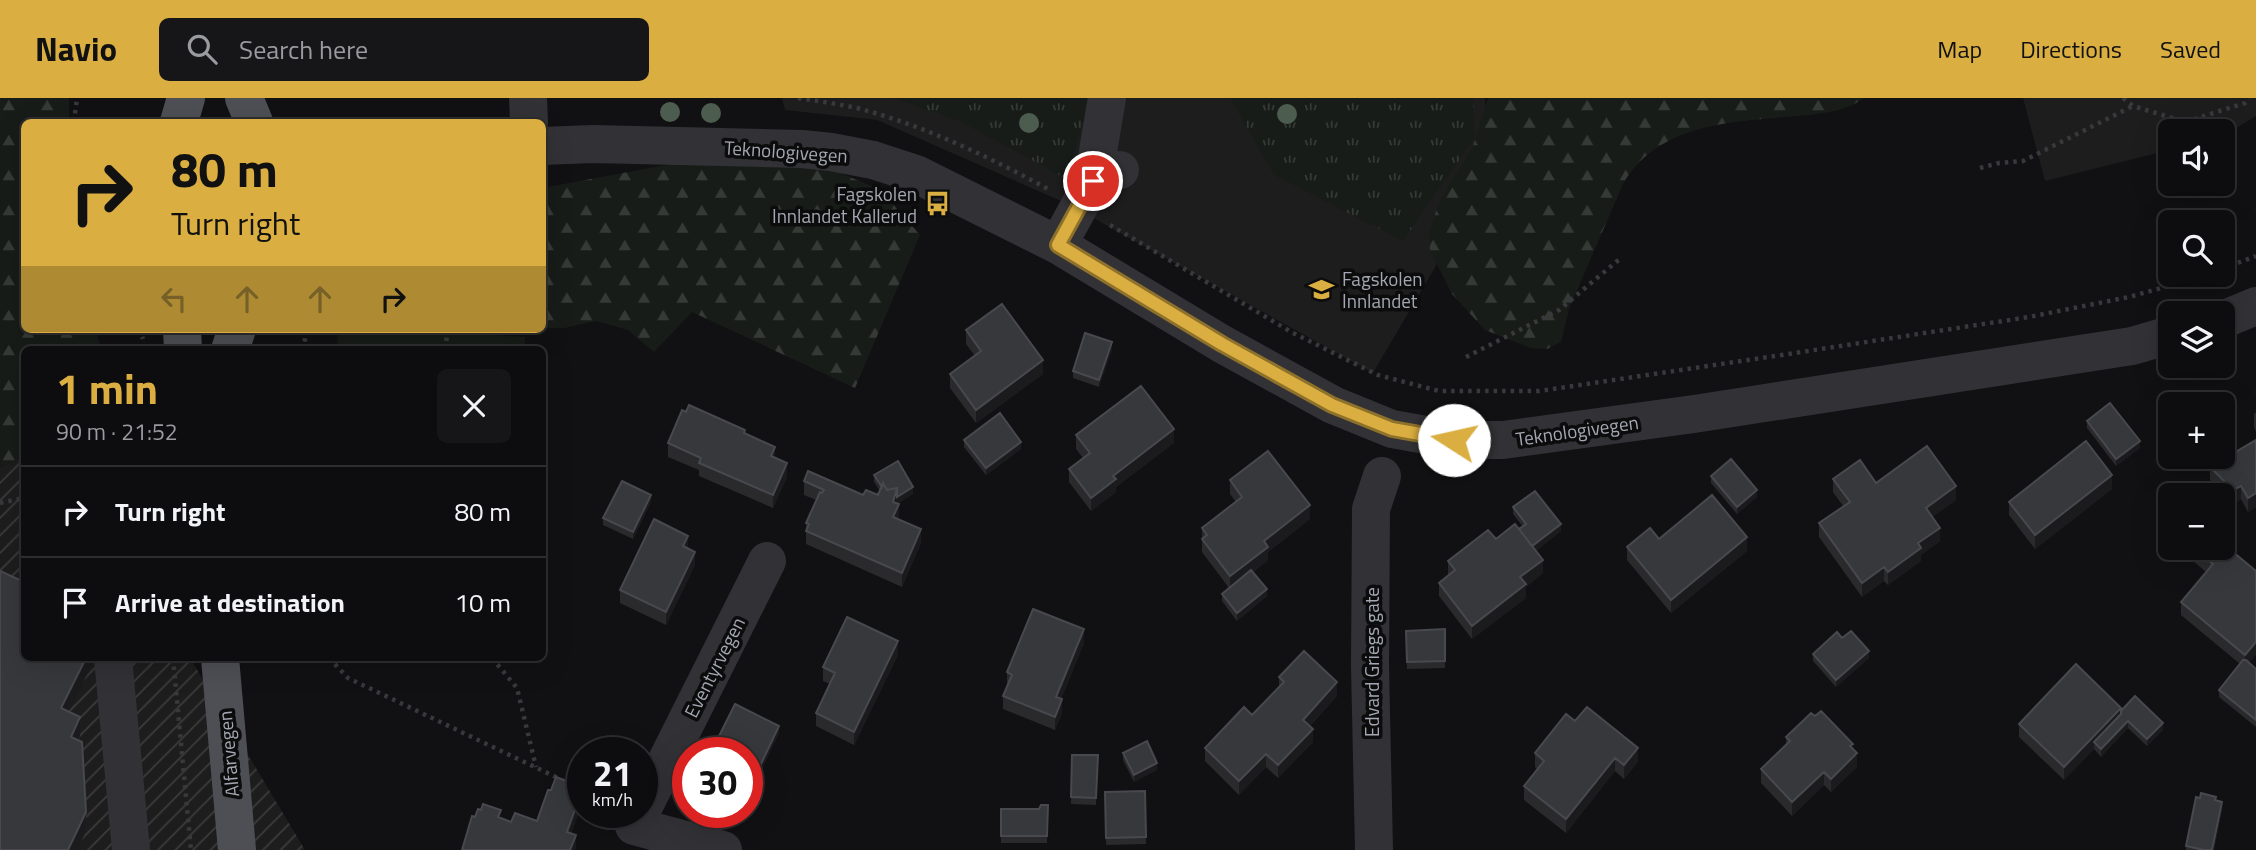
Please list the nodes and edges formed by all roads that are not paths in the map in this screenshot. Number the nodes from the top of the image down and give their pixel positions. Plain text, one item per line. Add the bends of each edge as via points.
1 (186, 98) edge
2 (244, 98) edge
3 (528, 98) edge
4 (1107, 98) edge
5 (180, 119) edge
6 (253, 119) edge
7 (529, 119) edge
8 (546, 146) edge
9 (1058, 245) junction
10 (2256, 306) edge
11 (2235, 315) edge
12 (2158, 338) edge
13 (1382, 476) dead end
14 (767, 561) dead end
15 (113, 661) edge
16 (220, 661) edge
17 (658, 779) edge
18 (646, 828) edge
19 (131, 850) edge
20 (237, 850) edge
21 (723, 850) edge
22 (1374, 850) edge

1 - 5 main road
2 - 6 main road
3 - 7 street
4 - 9 street via 1106,176
8 - 9 street, Teknologivegen via 770,147 873,160 916,174
9 - 12 street, Teknologivegen via 1332,405 1392,429 1454,440 1503,440 1694,414
10 - 11 street
13 - 22 street, Edvard Griegs gate via 1371,509
14 - 17 street, Eventyrvegen
15 - 19 street
16 - 20 main road, Alfarvegen
18 - 21 street

